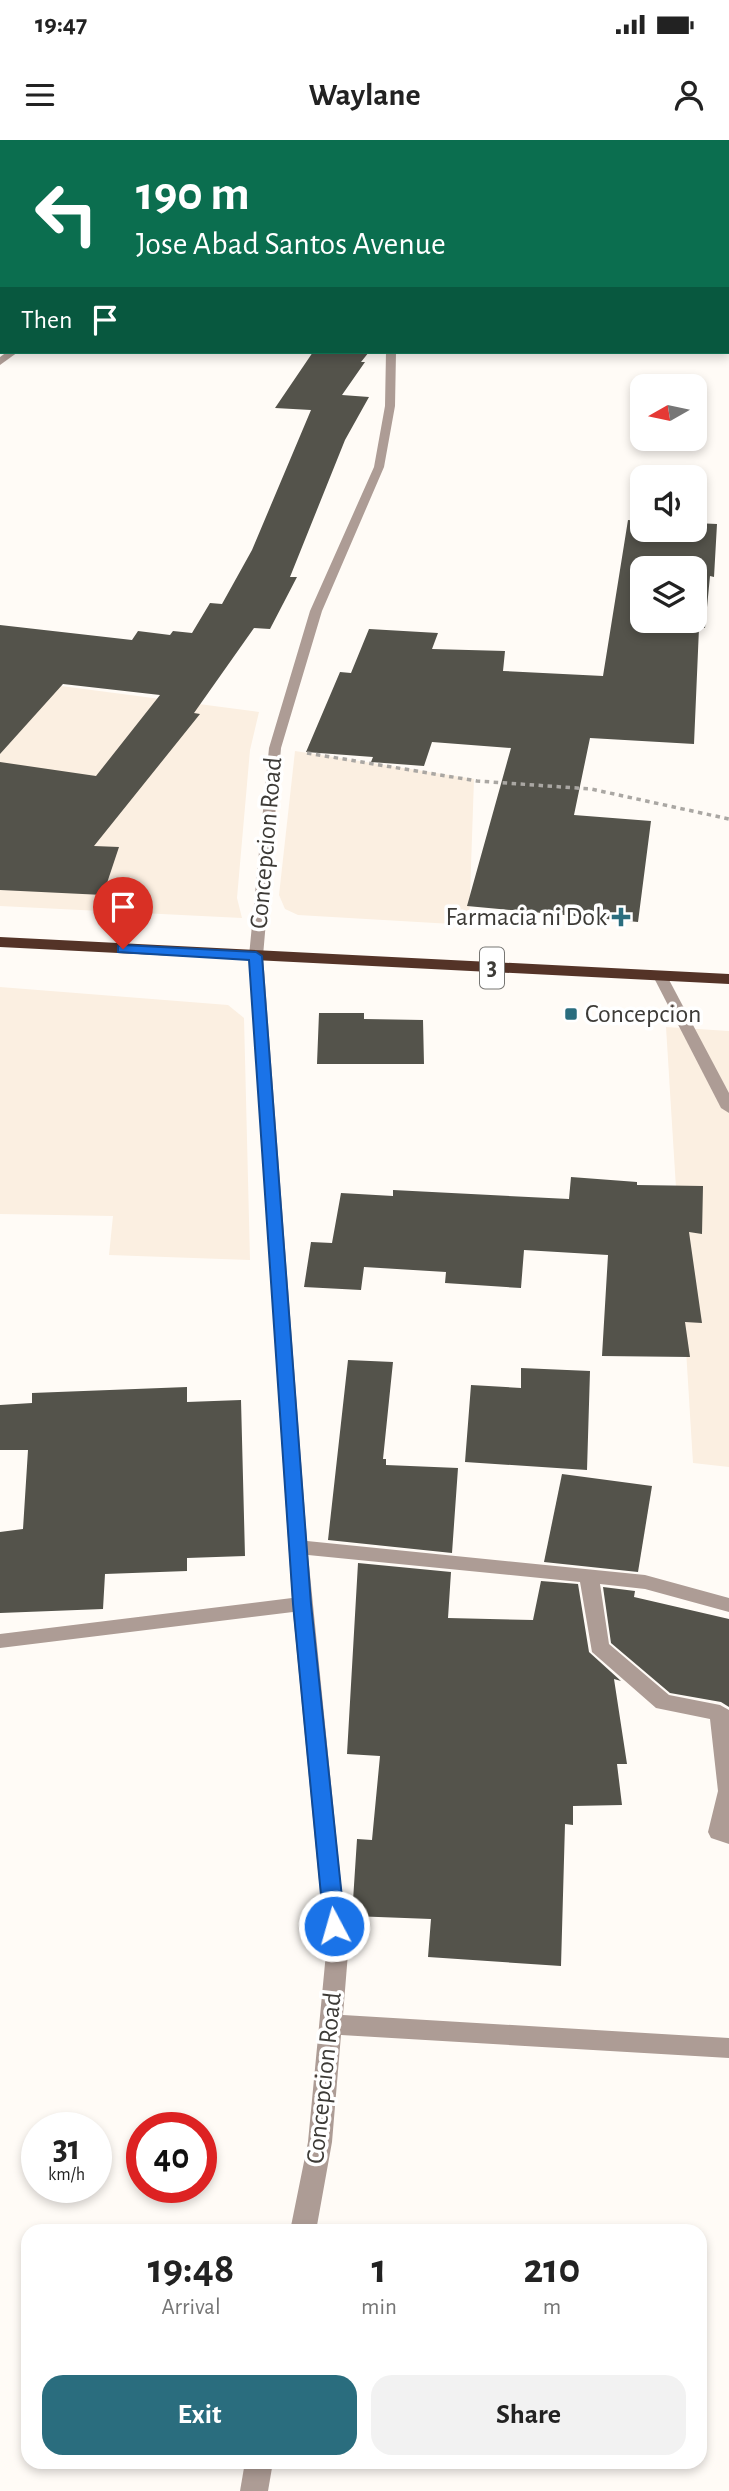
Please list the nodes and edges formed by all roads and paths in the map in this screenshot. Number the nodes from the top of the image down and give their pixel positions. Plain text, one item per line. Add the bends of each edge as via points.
1 (391, 354) edge
2 (275, 748) junction
3 (729, 819) edge
4 (0, 942) edge
5 (256, 956) junction
6 (660, 976) junction
7 (729, 979) edge
8 (729, 1108) edge
9 (299, 1547) junction
10 (589, 1576) junction
11 (302, 1604) junction
12 (729, 1605) edge
13 (0, 1641) edge
14 (729, 1792) edge
15 (729, 1835) edge
16 (330, 2024) junction
17 (729, 2048) edge
18 (304, 2224) edge
19 (259, 2469) edge
20 (254, 2491) edge

1 - 2 street, Concepcion Road via 390,406 379,467 316,611
2 - 3 path via 477,781 591,789
2 - 5 street, Concepcion Road
4 - 5 highway, 3
5 - 6 highway, 3
5 - 9 street, Concepcion Road
6 - 7 highway, 3
6 - 8 street
9 - 10 street
9 - 11 street, Concepcion Road
10 - 12 street via 645,1582
10 - 14 street via 599,1647 663,1702 720,1713
11 - 13 street
11 - 16 street, Concepcion Road via 337,1953
14 - 15 street via 719,1832
16 - 17 street
16 - 18 street, Concepcion Road via 320,2142
19 - 20 street

